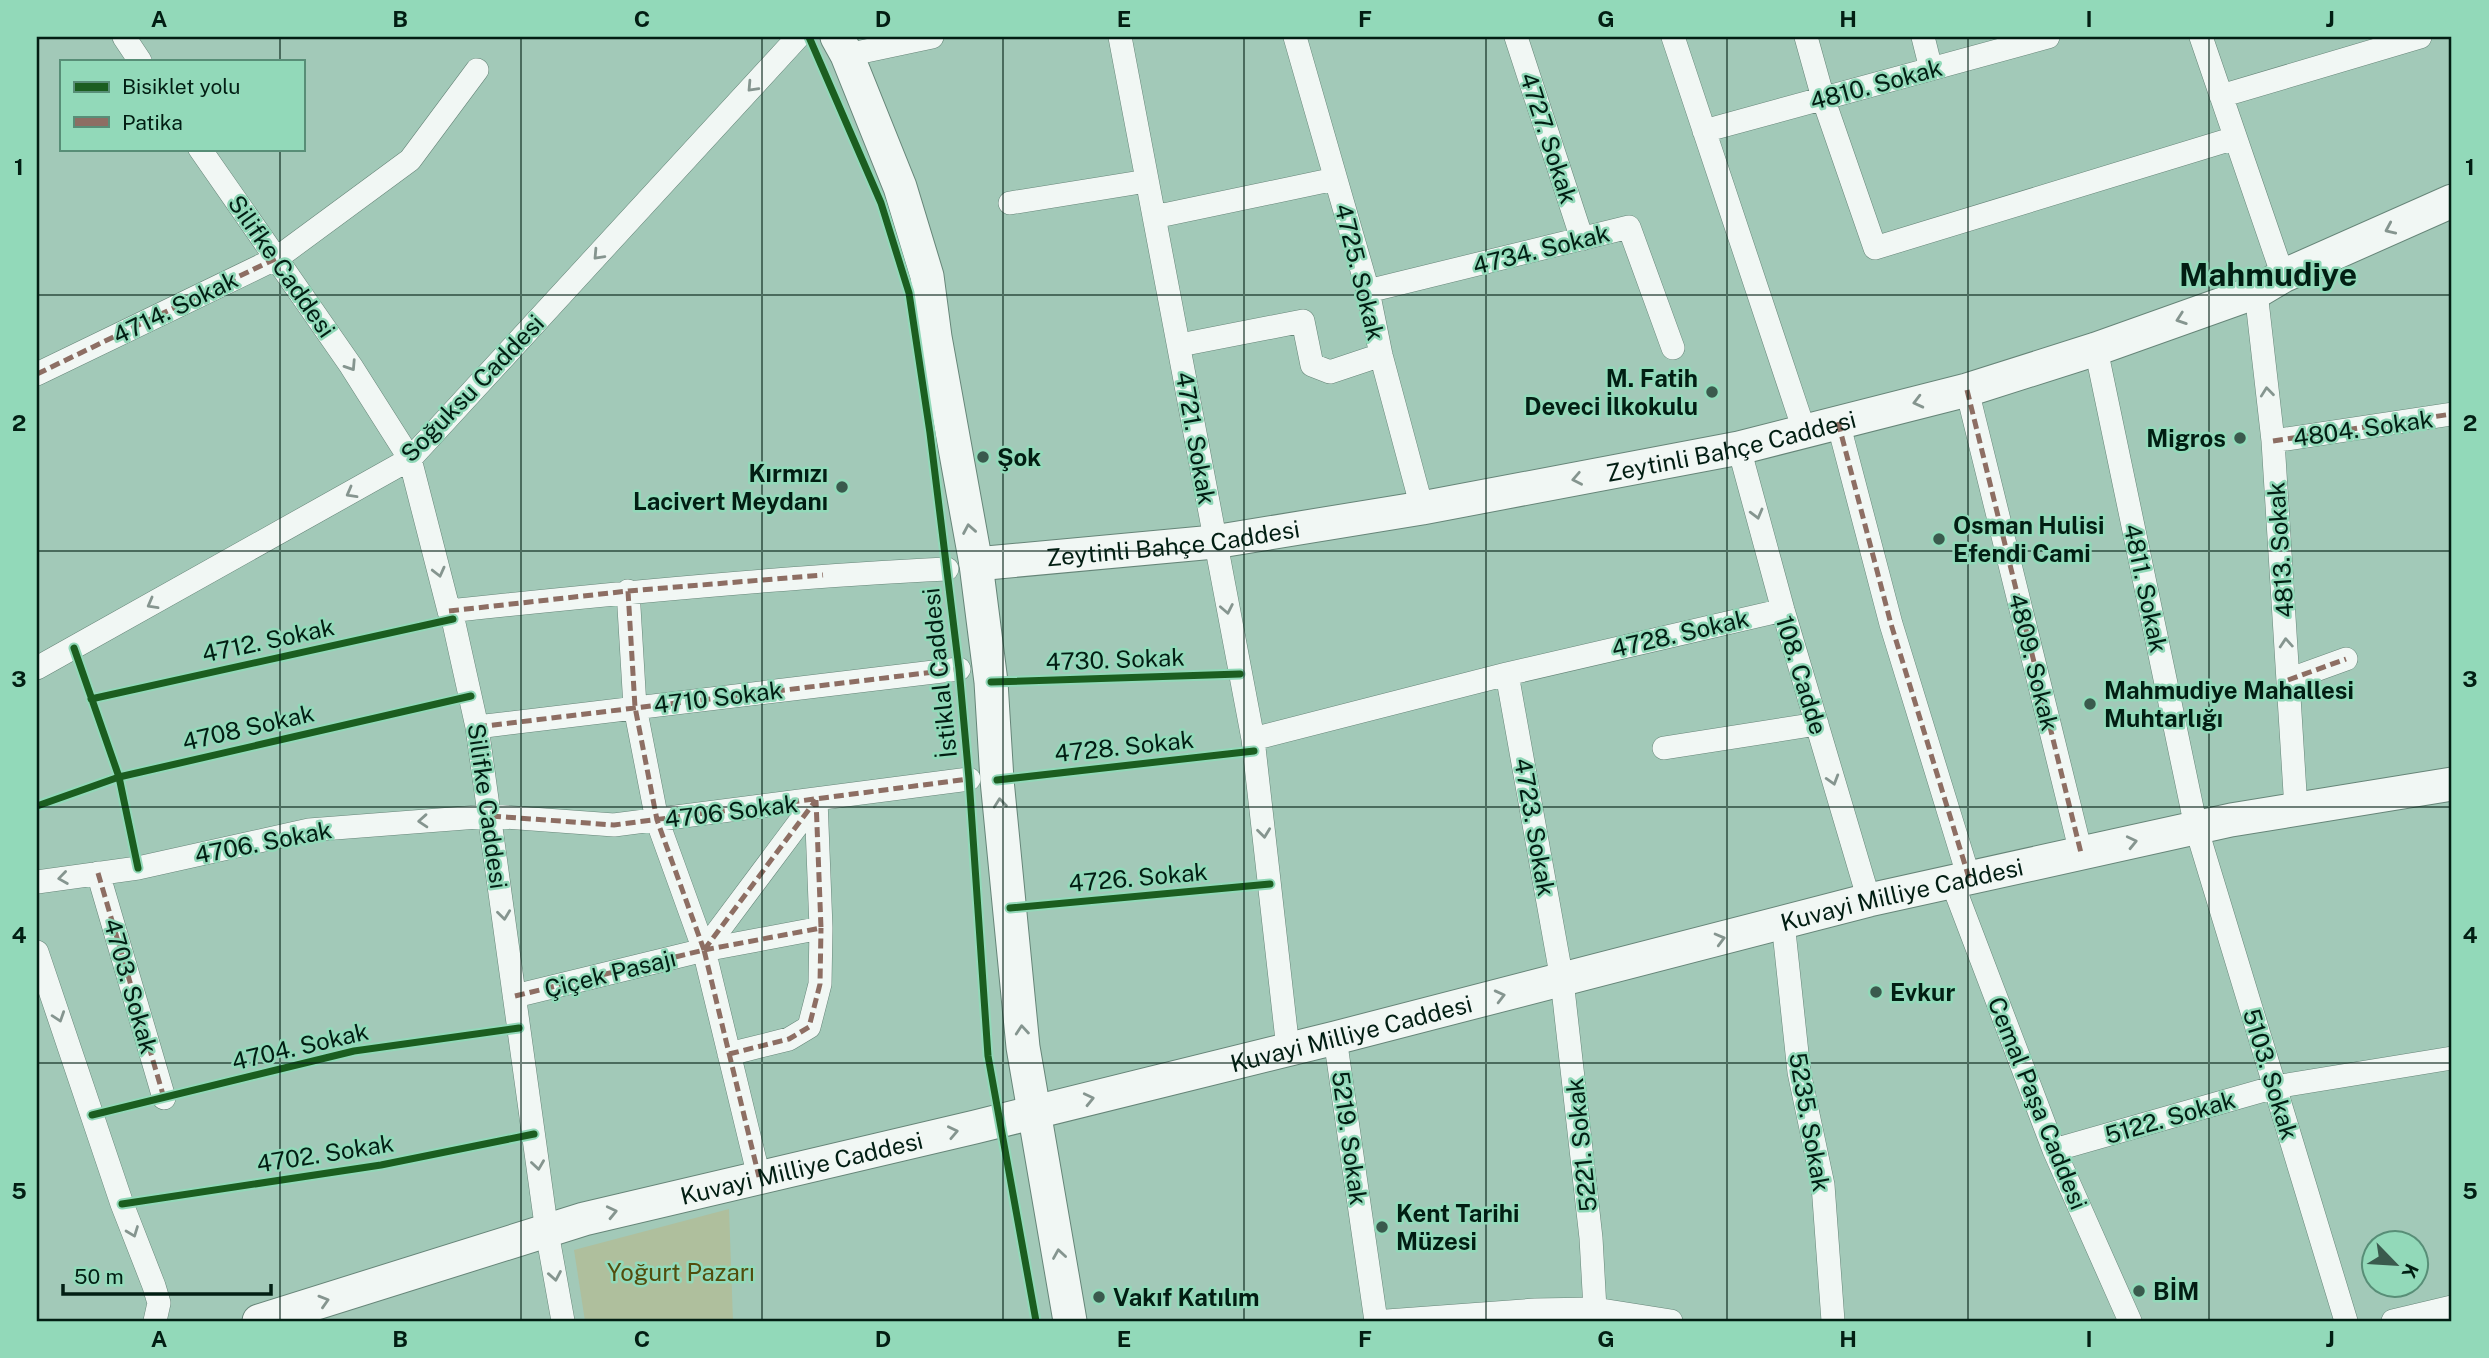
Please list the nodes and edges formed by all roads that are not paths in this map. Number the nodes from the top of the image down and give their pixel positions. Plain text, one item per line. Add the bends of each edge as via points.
1 (124, 37) edge
2 (798, 37) edge
3 (932, 37) edge
4 (1120, 37) edge
5 (1295, 37) edge
6 (1516, 37) edge
7 (1673, 37) edge
8 (1806, 37) edge
9 (1923, 37) edge
10 (2048, 37) edge
11 (2202, 37) edge
12 (2420, 37) edge
13 (842, 46) edge
14 (139, 60) edge
15 (1931, 69) junction
16 (477, 70) dead end
17 (2221, 96) junction
18 (1823, 99) junction
19 (1704, 131) junction
20 (2235, 138) junction
21 (201, 150) edge
22 (1335, 178) junction
23 (1147, 181) junction
24 (2452, 201) edge
25 (1010, 203) dead end
26 (1154, 217) junction
27 (1582, 239) junction
28 (277, 258) junction
29 (2269, 284) junction
30 (1368, 291) junction
31 (1180, 345) junction
32 (1674, 348) dead end
33 (2096, 349) junction
34 (1381, 355) junction
35 (37, 374) edge
36 (1967, 390) junction
37 (2452, 414) edge
38 (1838, 422) junction
39 (1804, 430) junction
40 (2273, 441) junction
41 (1739, 448) junction
42 (410, 459) junction
43 (1422, 508) junction
44 (1214, 541) junction
45 (961, 566) junction
46 (628, 591) junction
47 (1783, 610) junction
48 (449, 611) junction
49 (2346, 659) dead end
50 (37, 668) edge
51 (958, 669) dead end
52 (1507, 674) junction
53 (2288, 680) junction
54 (635, 706) junction
55 (1817, 724) junction
56 (477, 727) junction
57 (1253, 739) junction
58 (1664, 748) dead end
59 (969, 779) dead end
60 (2452, 789) edge
61 (816, 800) junction
62 (2296, 809) junction
63 (491, 816) junction
64 (657, 820) junction
65 (2196, 827) junction
66 (2081, 853) junction
67 (98, 873) junction
68 (1960, 880) junction
69 (37, 882) edge
70 (1869, 900) junction
71 (1783, 922) junction
72 (821, 928) junction
73 (704, 950) junction
74 (37, 952) edge
75 (1562, 981) junction
76 (515, 996) junction
77 (1335, 1038) junction
78 (1288, 1049) junction
79 (729, 1054) junction
80 (2452, 1058) edge
81 (2275, 1087) junction
82 (164, 1098) dead end
83 (1033, 1112) junction
84 (2054, 1150) junction
85 (759, 1177) junction
86 (547, 1232) junction
87 (2452, 1307) edge
88 (1595, 1310) junction
89 (1566, 1316) edge
90 (155, 1321) edge
91 (259, 1321) edge
92 (563, 1321) edge
93 (1070, 1321) edge
94 (1376, 1321) edge
95 (1387, 1321) edge
96 (1671, 1321) edge
97 (1833, 1321) edge
98 (2130, 1321) edge
99 (2346, 1321) edge
100 (2393, 1321) edge

1 - 14 street
2 -> 42 street, Soğuksu Caddesi
3 - 13 street
4 - 23 street, 4721. Sokak
5 - 22 street, 4725. Sokak
6 - 27 street, 4727. Sokak
7 - 19 street
8 - 18 street
9 - 15 street
10 - 15 street, 4810. Sokak
11 - 17 street, 4813. Sokak
12 - 17 street
45 -> 13 street, İstiklal Caddesi via 927,276 900,187
15 - 18 street, 4810. Sokak
16 - 28 street, 4714. Sokak via 410,160
17 - 20 street, 4813. Sokak
18 - 19 street, 4810. Sokak
18 - 20 street via 1875,248
19 - 39 street
20 - 29 street, 4813. Sokak
21 - 28 street, Silifke Caddesi
22 - 26 street
22 - 30 street, 4725. Sokak
23 - 25 street
23 - 26 street, 4721. Sokak
24 -> 29 street, Zeytinli Bahçe Caddesi
26 - 31 street, 4721. Sokak
27 - 30 street, 4734. Sokak
27 - 32 street, 4734. Sokak via 1629,227
28 - 35 street, 4714. Sokak
28 -> 42 street, Silifke Caddesi
29 -> 33 street, Zeytinli Bahçe Caddesi
40 -> 29 street, 4813. Sokak
30 - 34 street, 4725. Sokak
31 - 34 street via 1303,321 1312,365 1331,372
31 - 44 street, 4721. Sokak
33 - 36 street, Zeytinli Bahçe Caddesi
33 - 65 street, 4811. Sokak
34 - 43 street, 4725. Sokak
36 -> 38 street, Zeytinli Bahçe Caddesi
36 - 66 street, 4809. Sokak
37 - 40 street, 4804. Sokak
38 - 39 street, Zeytinli Bahçe Caddesi
38 - 68 street, Cemal Paşa Caddesi
39 - 41 street, Zeytinli Bahçe Caddesi
53 -> 40 street, 4813. Sokak
41 -> 43 street, Zeytinli Bahçe Caddesi
41 -> 47 street, 108. Cadde
42 -> 48 street, Silifke Caddesi
42 -> 50 street, Soğuksu Caddesi
43 - 44 street, Zeytinli Bahçe Caddesi
44 - 45 street, Zeytinli Bahçe Caddesi
44 -> 57 street, 4721. Sokak
45 - 46 street
83 -> 45 street, İstiklal Caddesi via 991,682
46 - 48 street
46 - 54 street, Çiçek Pasajı
47 - 52 street, 4728. Sokak
47 - 55 street, 108. Cadde
48 - 56 street, Silifke Caddesi
49 - 53 street
51 - 54 street, 4710 Sokak
52 - 57 street, 4728. Sokak
52 - 75 street, 4723. Sokak
53 - 62 street, 4813. Sokak
54 - 56 street, 4710 Sokak
54 - 64 street, Çiçek Pasajı
55 - 58 street
55 -> 70 street, 108. Cadde
56 - 63 street, Silifke Caddesi
57 -> 78 street, 4721. Sokak
59 - 61 street, 4706 Sokak
60 - 62 street, Kuvayi Milliye Caddesi
61 - 64 street, 4706 Sokak
61 - 72 street
61 - 73 street, Çiçek Pasajı
62 - 65 street, Kuvayi Milliye Caddesi
63 - 64 street, 4706 Sokak via 614,825
63 -> 67 street, 4706. Sokak via 309,830
63 -> 76 street, Silifke Caddesi
64 - 73 street, Çiçek Pasajı
66 -> 65 street, Kuvayi Milliye Caddesi
65 - 81 street, 5103. Sokak
66 - 68 street, Kuvayi Milliye Caddesi
67 -> 69 street, 4706. Sokak
67 - 82 street, 4703. Sokak
68 - 70 street, Kuvayi Milliye Caddesi
68 - 84 street, Cemal Paşa Caddesi
70 - 71 street, Kuvayi Milliye Caddesi
75 -> 71 street, Kuvayi Milliye Caddesi
71 - 97 street, 5235. Sokak via 1799,1072 1823,1185
72 - 73 street, Çiçek Pasajı
72 - 79 street via 820,984 809,1027 789,1039
73 - 76 street, Çiçek Pasajı
73 - 79 street, Çiçek Pasajı
74 -> 90 street via 154,1286 159,1303
77 -> 75 street, Kuvayi Milliye Caddesi
75 - 88 street, 5221. Sokak
76 -> 86 street, Silifke Caddesi
77 - 78 street, Kuvayi Milliye Caddesi
77 - 94 street, 5219. Sokak
83 -> 78 street, Kuvayi Milliye Caddesi
79 - 85 street, Çiçek Pasajı
80 - 81 street, 5122. Sokak
81 - 84 street, 5122. Sokak
81 - 99 street, 5103. Sokak
85 -> 83 street, Kuvayi Milliye Caddesi
93 -> 83 street, İstiklal Caddesi
84 - 98 street, Cemal Paşa Caddesi
86 -> 85 street, Kuvayi Milliye Caddesi via 583,1219
91 -> 86 street, Kuvayi Milliye Caddesi
86 -> 92 street, Silifke Caddesi
87 - 100 street
88 - 89 street
88 - 96 street
89 - 95 street

